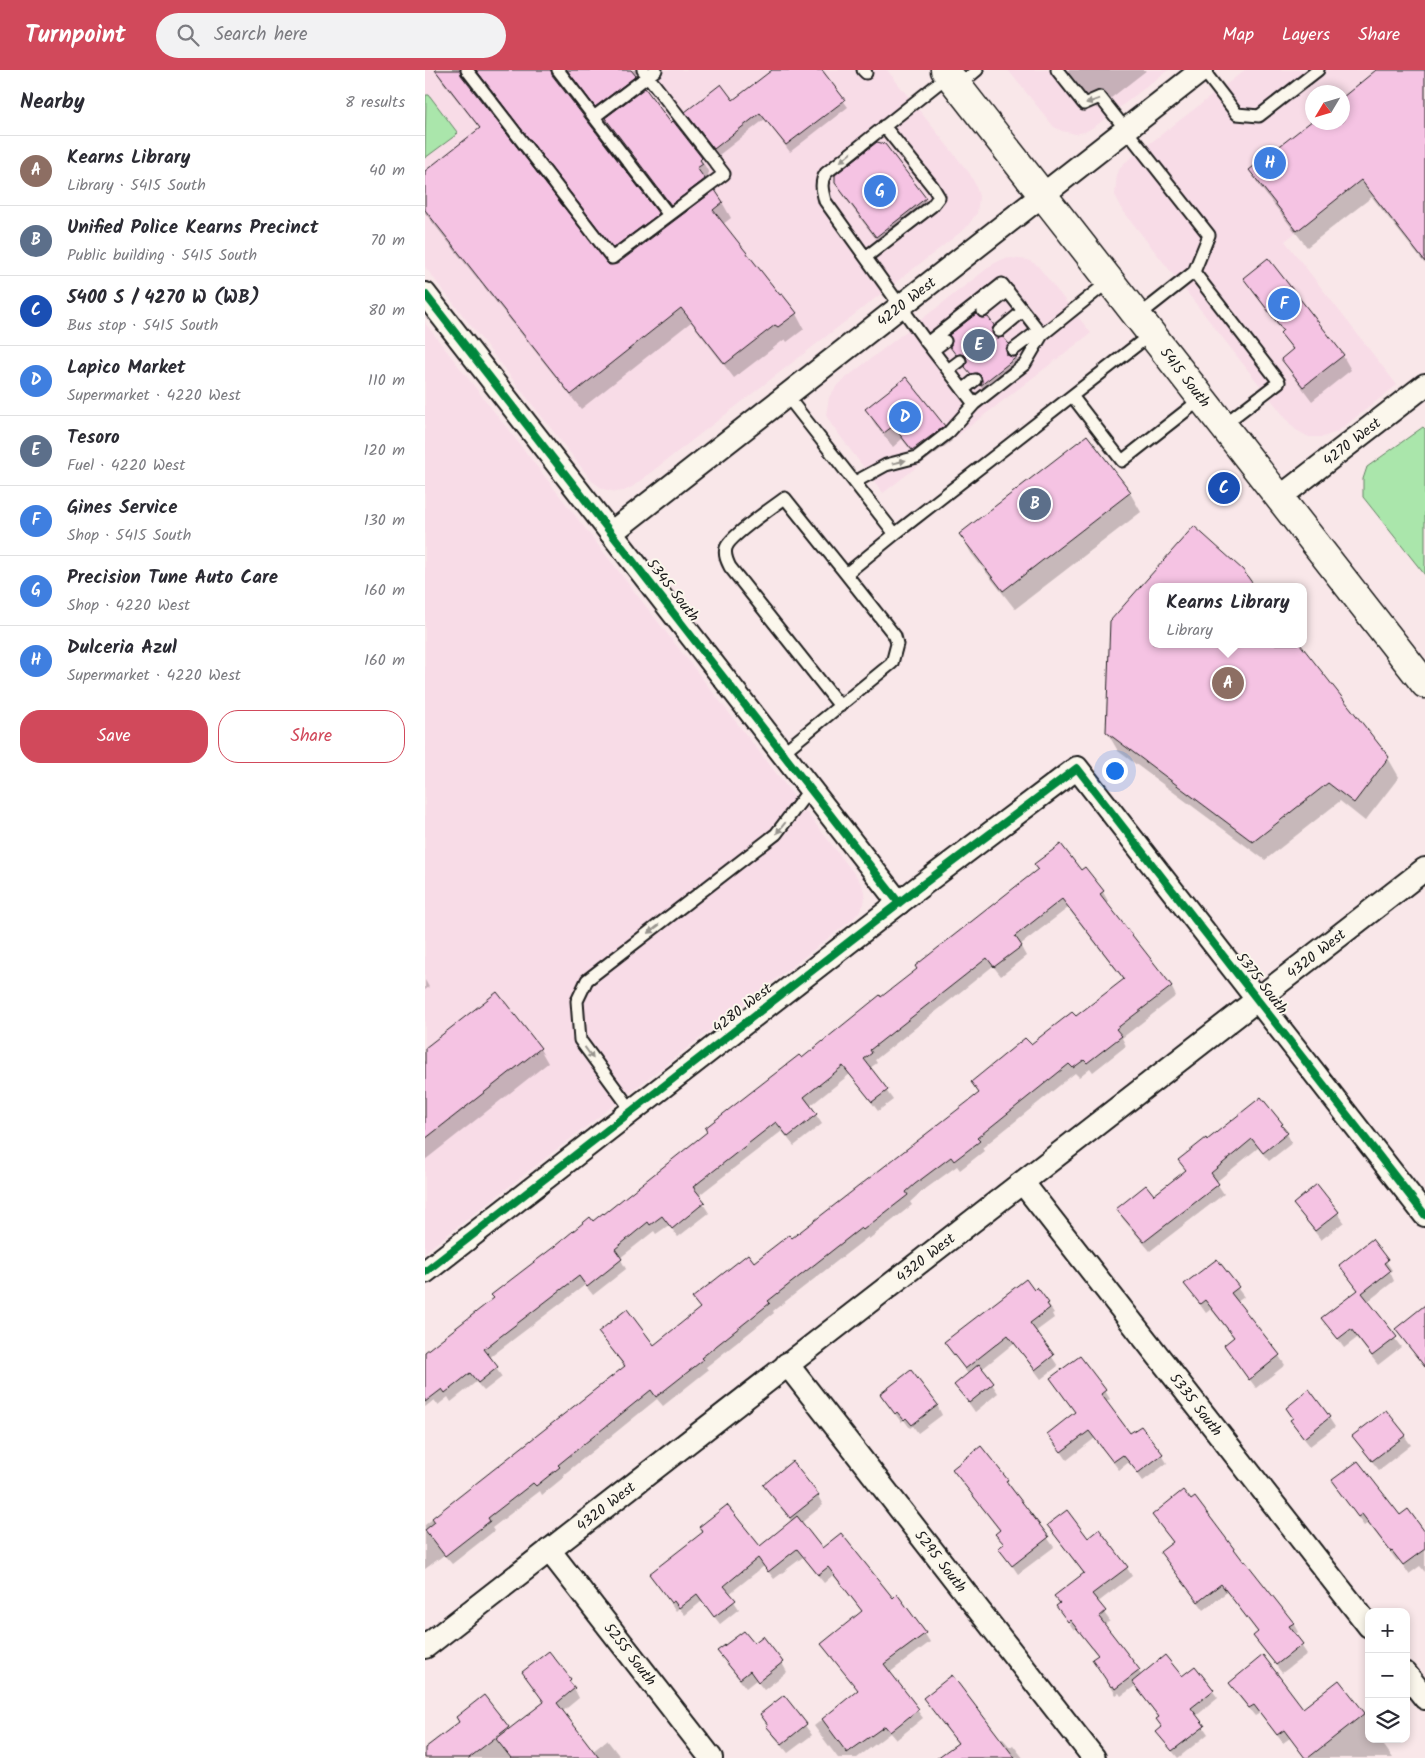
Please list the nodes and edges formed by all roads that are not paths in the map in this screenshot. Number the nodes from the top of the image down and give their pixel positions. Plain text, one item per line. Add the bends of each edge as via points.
1 (467, 70) edge
2 (557, 70) edge
3 (1057, 70) edge
4 (1202, 70) edge
5 (1318, 70) edge
6 (649, 72) edge
7 (957, 75) edge
8 (594, 117) junction
9 (884, 126) junction
10 (1125, 130) junction
11 (1042, 195) junction
12 (669, 215) junction
13 (866, 257) junction
14 (1194, 272) junction
15 (1109, 281) junction
16 (1008, 291) junction
17 (425, 294) edge
18 (901, 306) junction
19 (983, 311) dead end
20 (1023, 312) junction
21 (1144, 325) junction
22 (999, 331) dead end
23 (1040, 333) junction
24 (945, 340) dead end
25 (930, 346) junction
26 (1013, 350) dead end
27 (960, 361) dead end
28 (948, 370) junction
29 (975, 380) dead end
30 (1425, 385) edge
31 (963, 390) junction
32 (787, 396) junction
33 (1072, 396) junction
34 (1201, 399) junction
35 (974, 404) junction
36 (1222, 426) junction
37 (855, 482) junction
38 (1279, 498) junction
39 (611, 533) junction
40 (895, 534) junction
41 (846, 574) junction
42 (1425, 684) edge
43 (841, 706) junction
44 (782, 753) junction
45 (1077, 768) joint
46 (810, 789) junction
47 (1425, 869) edge
48 (899, 903) junction
49 (1258, 1000) junction
50 (632, 1111) junction
51 (1023, 1183) junction
52 (1425, 1215) edge
53 (425, 1272) edge
54 (787, 1364) junction
55 (549, 1550) junction
56 (1365, 1621) edge
57 (425, 1647) edge
58 (1410, 1679) edge
59 (1425, 1698) edge
60 (711, 1758) edge
61 (1094, 1758) edge

1 - 12 lane via 612,258
2 - 8 lane
10 -> 3 lane via 1100,97 1084,104
4 - 5 lane via 1237,114 1259,116
4 - 10 street, 4220 West
6 - 8 lane
6 - 12 lane via 724,174
7 - 9 lane
7 - 11 main road, 5415 South
8 - 12 lane
9 -> 13 lane via 823,178 825,201
9 - 13 lane via 939,198
10 - 11 street, 4220 West
10 - 14 lane via 1209,235
11 - 15 main road, 5415 South
11 - 18 street, 4220 West
13 - 18 lane
14 - 21 lane
14 - 36 lane via 1279,382
15 - 21 main road, 5415 South
15 - 23 lane
16 - 19 lane
16 - 20 lane
16 - 25 lane via 1002,284
17 - 39 street, 5345 South
18 - 25 lane
18 - 32 street, 4220 West
20 - 22 lane
20 - 23 lane
21 - 33 lane
21 - 34 main road, 5415 South
23 - 26 lane
23 - 35 lane via 1025,364
24 - 25 lane
25 - 28 lane
27 - 28 lane
28 - 31 lane
29 - 31 lane
30 - 38 street, 4270 West
31 - 35 lane
32 - 37 lane
32 - 39 street, 4220 West
33 - 34 lane via 1122,461
33 - 40 lane
34 - 36 main road, 5415 South
37 -> 35 lane via 886,465 917,457 949,432
36 - 38 main road, 5415 South
37 - 40 lane
38 - 42 main road, 5415 South
39 - 44 street, 5345 South
40 - 41 lane
41 - 43 lane via 895,636 897,644 893,663
41 - 43 lane via 785,498 726,548 725,558 730,567
43 - 44 lane
44 - 46 street, 5345 South
45 - 48 street, 4280 West
45 - 49 street, 5375 South
46 - 48 street, 5345 South
46 -> 50 lane via 776,834 587,980 577,1001 580,1040
47 - 49 street, 4320 West
48 - 50 street, 4280 West
49 - 51 street, 4320 West
49 - 52 street, 5375 South
50 - 53 street, 4280 West
51 - 54 street, 4320 West
51 - 56 street, 5335 South
54 - 55 street, 4320 West
54 - 61 street, 5295 South
55 - 57 street, 4320 West
55 - 60 street, 5255 South
58 - 59 street

